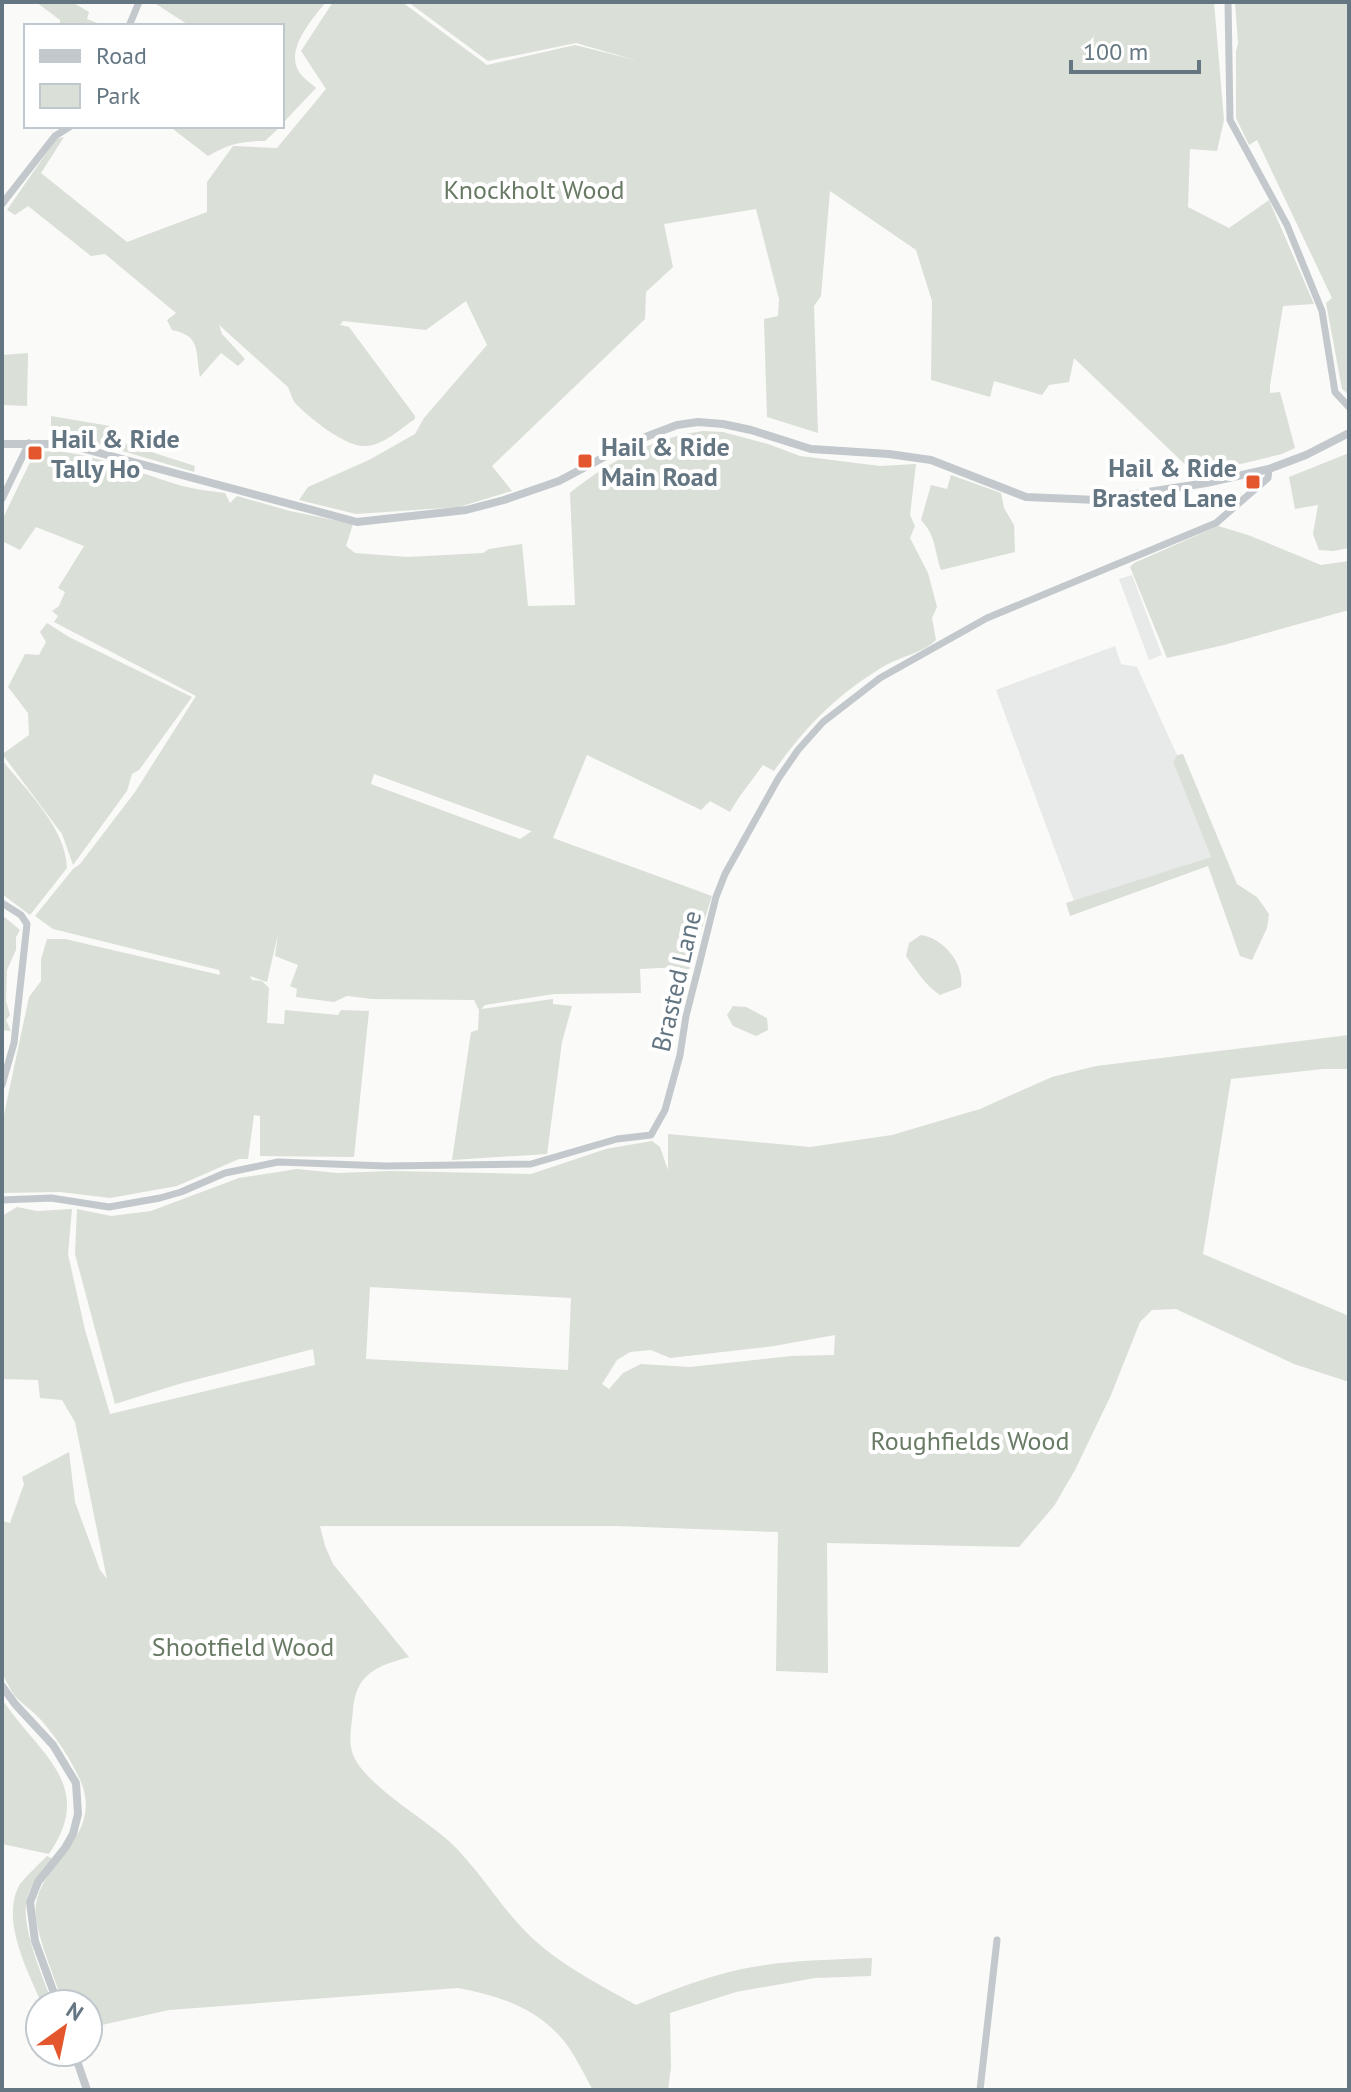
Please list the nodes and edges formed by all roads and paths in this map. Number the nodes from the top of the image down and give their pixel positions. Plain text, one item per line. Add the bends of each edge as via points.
1 (139, 2) edge
2 (1228, 2) edge
3 (130, 24) edge
4 (68, 128) edge
5 (2, 204) edge
6 (1349, 407) edge
7 (1349, 433) edge
8 (29, 443) junction
9 (2, 444) edge
10 (1269, 469) junction
11 (2, 499) edge
12 (2, 903) edge
13 (2, 1085) edge
14 (2, 1200) edge
15 (2, 1686) edge
16 (997, 1940) dead end
17 (52, 1988) edge
18 (79, 2068) edge
19 (87, 2090) edge
20 (980, 2090) edge

1 - 3 street
2 - 6 street via 1230,120 1293,239 1322,311 1335,392
4 - 5 street via 55,136
7 - 10 street
8 - 9 street
8 - 10 street via 66,444 357,522 466,510 504,500 559,481 648,436 698,422 751,430 811,449 931,460 1026,497 1097,500
8 - 11 street
10 - 14 street, Brasted Lane via 1268,478 1216,523 987,618 880,678 823,722 778,779 725,874 665,1110 651,1135 617,1139 531,1164 278,1162 120,1206 51,1198
12 - 13 street via 21,915 27,935 14,1043
15 - 17 street via 53,1745 76,1783 73,1834 30,1902 35,1941
16 - 20 street
18 - 19 street

